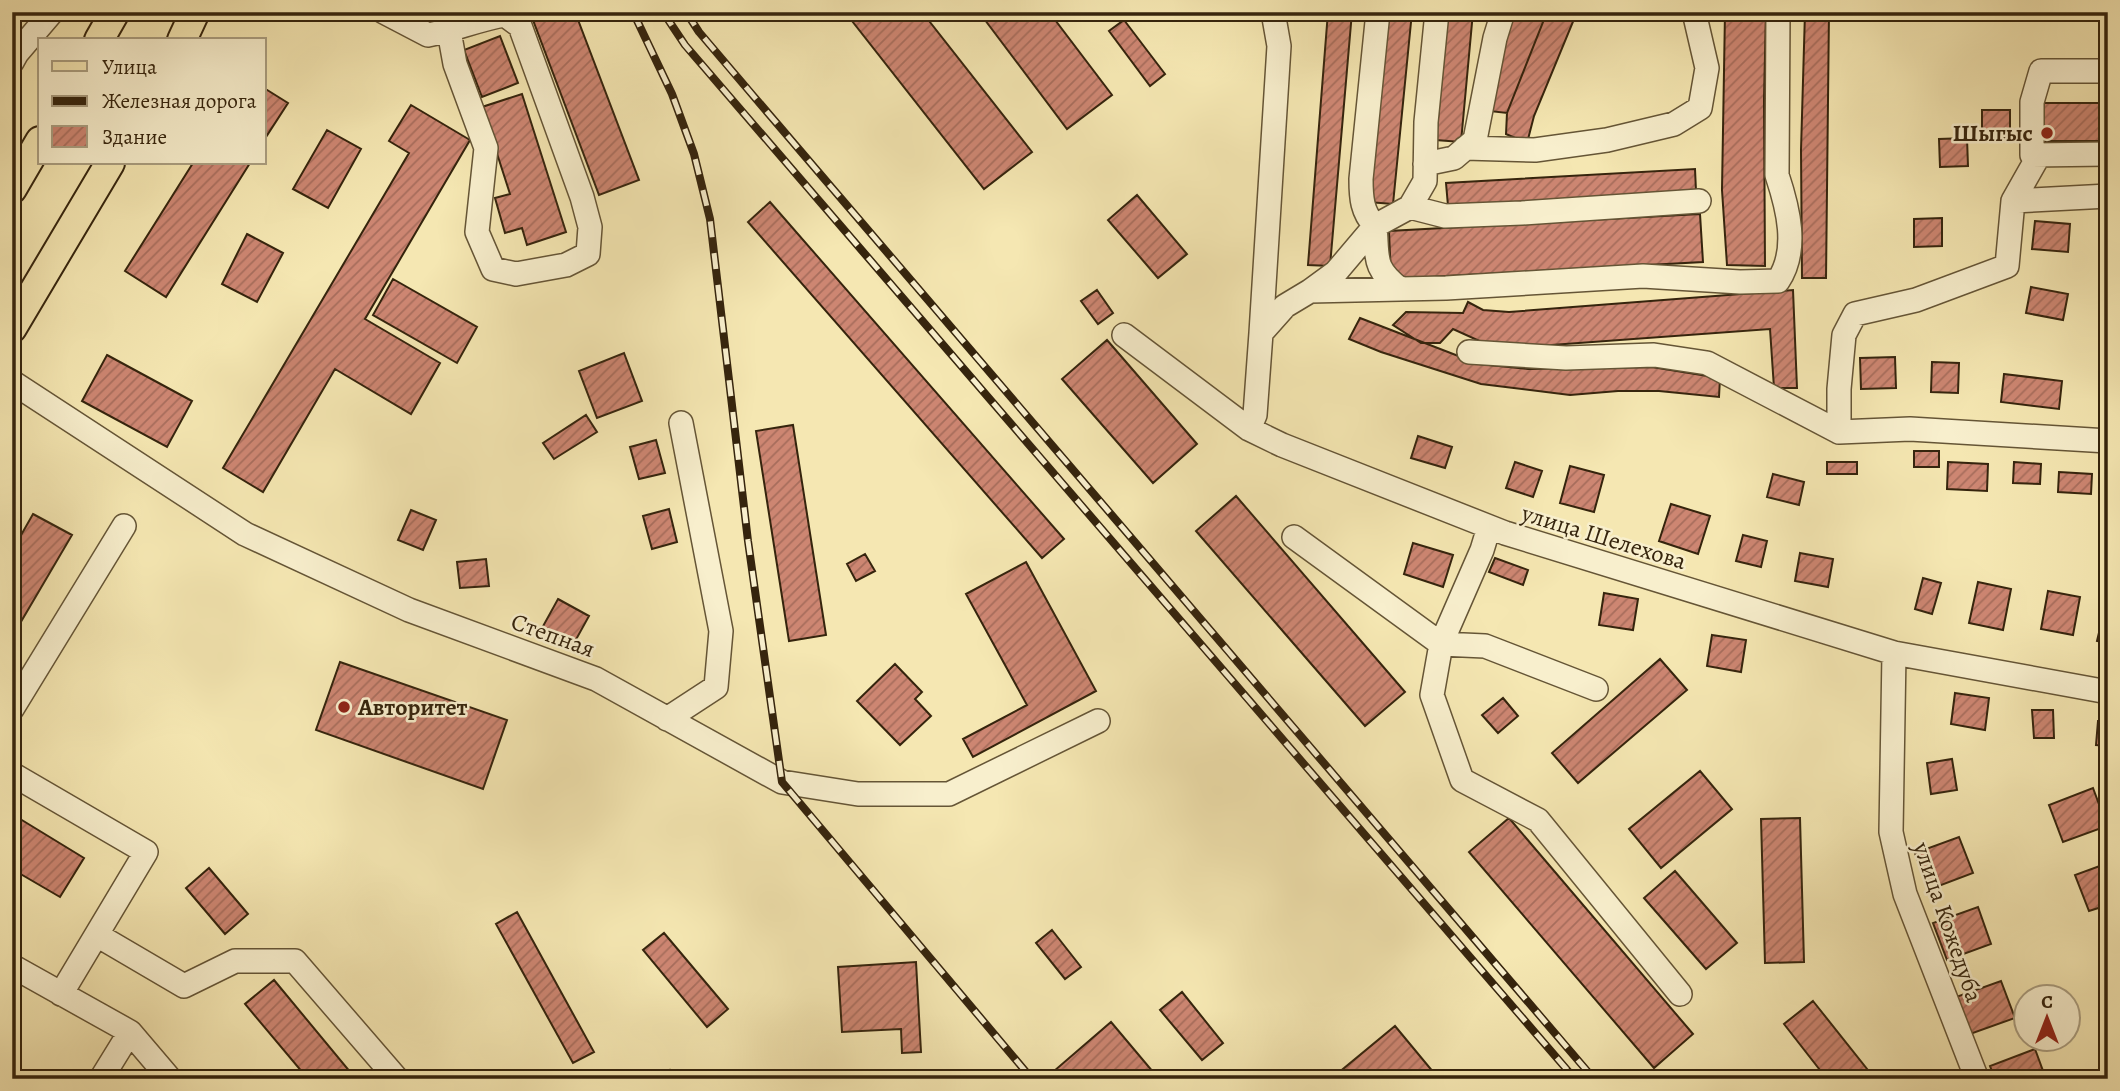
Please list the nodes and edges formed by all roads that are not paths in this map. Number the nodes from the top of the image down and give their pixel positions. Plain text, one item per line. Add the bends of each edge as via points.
1 (52, 12) edge
2 (115, 12) edge
3 (195, 12) edge
4 (384, 12) edge
5 (1273, 12) edge
6 (1378, 12) edge
7 (1437, 12) edge
8 (1503, 12) edge
9 (1694, 12) edge
10 (1778, 12) edge
11 (449, 31) junction
12 (100, 38) edge
13 (183, 38) edge
14 (12, 62) edge
15 (2108, 71) edge
16 (38, 144) edge
17 (1465, 148) junction
18 (2108, 154) edge
19 (2039, 155) junction
20 (109, 164) edge
21 (1425, 164) junction
22 (12, 190) edge
23 (2108, 196) edge
24 (1699, 201) dead end
25 (2013, 201) junction
26 (1410, 207) junction
27 (1375, 226) junction
28 (1400, 289) junction
29 (1310, 291) junction
30 (12, 328) edge
31 (1261, 333) junction
32 (1124, 335) dead end
33 (1469, 352) dead end
34 (12, 382) edge
35 (681, 422) dead end
36 (1249, 429) junction
37 (1839, 432) junction
38 (2108, 441) edge
39 (124, 526) dead end
40 (1489, 527) junction
41 (1294, 537) dead end
42 (1441, 644) junction
43 (1894, 653) junction
44 (1596, 689) dead end
45 (2108, 692) edge
46 (12, 709) edge
47 (667, 719) junction
48 (1098, 721) dead end
49 (12, 774) edge
50 (97, 935) junction
51 (12, 966) edge
52 (61, 993) junction
53 (1680, 993) dead end
54 (130, 1032) junction
55 (101, 1079) edge
56 (170, 1079) edge
57 (397, 1079) edge
58 (1977, 1079) edge

1 - 14 street
2 - 12 main road
3 - 13 main road
4 - 11 street via 428,35
5 - 31 street via 1279,47
6 - 27 street via 1360,180 1367,218
7 - 21 street
8 - 17 street via 1475,140
9 - 17 street via 1707,68 1700,108 1683,119 1607,140 1535,150
10 - 28 street via 1777,175 1788,216 1790,253 1777,281 1643,276
11 - 11 street via 505,15 520,26 582,197 590,228 588,254 566,265 516,274 493,269 477,232 486,148
15 - 19 street via 2041,71 2032,102 2032,155
16 - 22 main road
17 - 21 street via 1454,158
18 - 19 street
19 - 25 street
20 - 30 main road
21 - 26 street via 1424,181
23 - 25 street
24 - 26 street via 1445,216
25 - 37 street via 2007,266 1916,300 1855,314 1844,335
26 - 27 street
27 - 28 street via 1377,259 1384,276
27 - 29 street via 1336,272
28 - 29 street
29 - 31 street via 1285,306
31 - 36 street via 1255,415
32 - 36 street, улица Шелехова
33 - 37 street via 1566,358 1654,355 1707,363
34 - 47 street, Степная via 245,534 409,610 596,679
35 - 47 street via 721,631 716,687
36 - 40 street, улица Шелехова
37 - 38 street via 1910,429
39 - 46 street
40 - 42 street
40 - 43 street, улица Шелехова
41 - 42 street
42 - 44 street via 1485,646
42 - 53 street via 1432,695 1462,780 1538,820
43 - 45 street, улица Шелехова
43 - 58 street, улица Кожедуба via 1891,832 1905,894
47 - 48 street, Степная via 782,782 871,794 949,794
49 - 50 street via 146,852
50 - 52 street
50 - 57 street via 184,986 235,961 295,961
51 - 52 street
52 - 54 street
54 - 55 street
54 - 56 street

